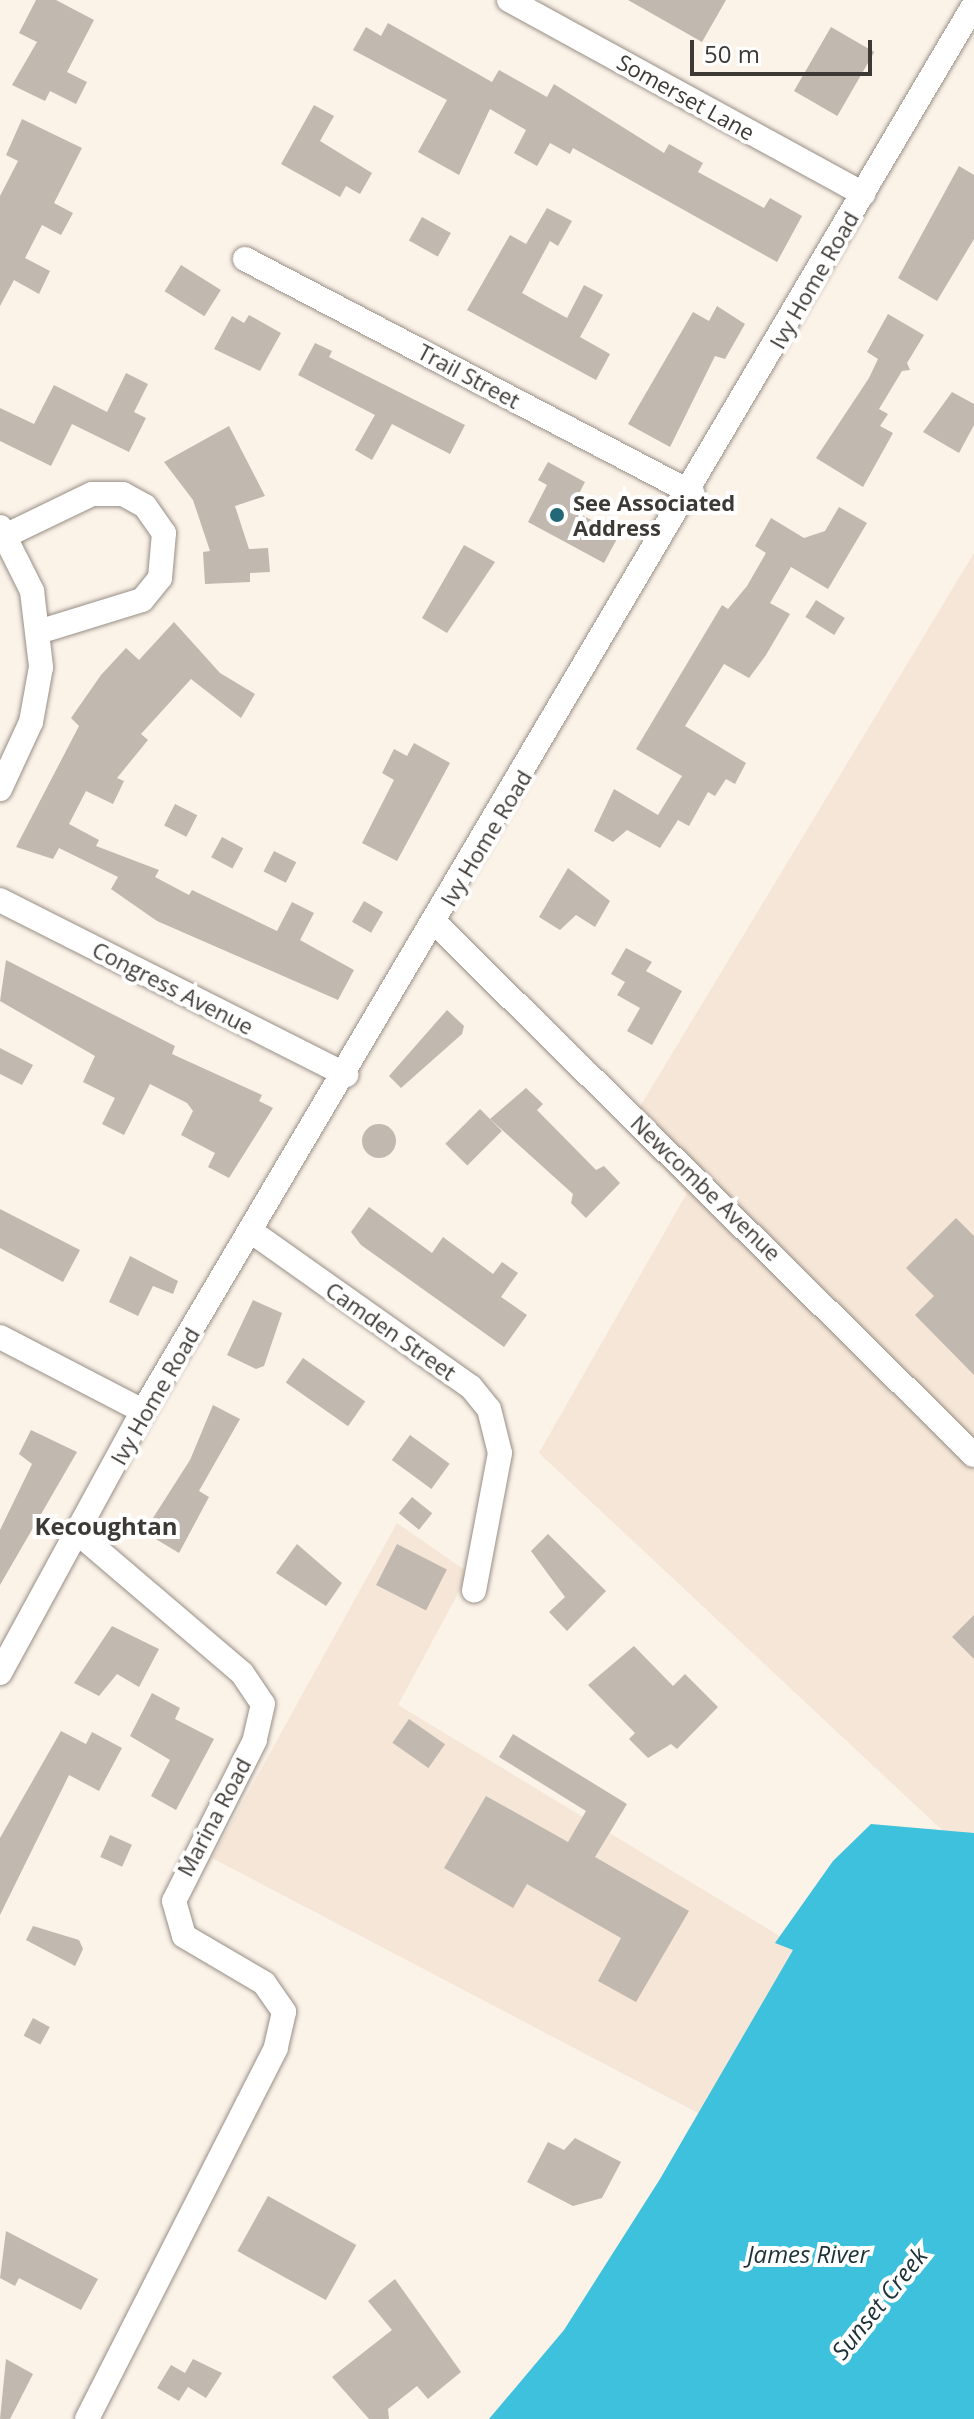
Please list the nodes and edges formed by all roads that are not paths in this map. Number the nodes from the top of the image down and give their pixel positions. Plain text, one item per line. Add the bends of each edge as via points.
1 (509, 0) edge
2 (974, 5) edge
3 (863, 194) junction
4 (245, 259) dead end
5 (692, 493) junction
6 (4, 531) edge
7 (41, 631) junction
8 (0, 789) edge
9 (0, 900) edge
10 (435, 923) junction
11 (346, 1075) junction
12 (252, 1232) junction
13 (0, 1337) edge
14 (143, 1411) junction
15 (974, 1455) edge
16 (79, 1534) junction
17 (474, 1591) dead end
18 (0, 1673) edge
19 (87, 2419) edge

1 - 3 street, Somerset Lane
2 - 3 street, Ivy Home Road
3 - 5 street, Ivy Home Road
4 - 5 street, Trail Street
5 - 10 street, Ivy Home Road
6 - 7 street
6 - 7 street via 92,494 123,494 145,506 164,533 160,578 142,600
7 - 8 street via 31,722
9 - 11 street, Congress Avenue
10 - 11 street, Ivy Home Road
10 - 15 street, Newcombe Avenue
11 - 12 street, Ivy Home Road
12 - 14 street, Ivy Home Road
12 - 17 street, Camden Street via 471,1387 489,1409 500,1453
13 - 14 street
14 - 16 street, Ivy Home Road
16 - 18 street, Ivy Home Road
16 - 19 street, Marina Road via 242,1673 263,1704 255,1740 174,1901 184,1936 264,1983 284,2012 276,2048

